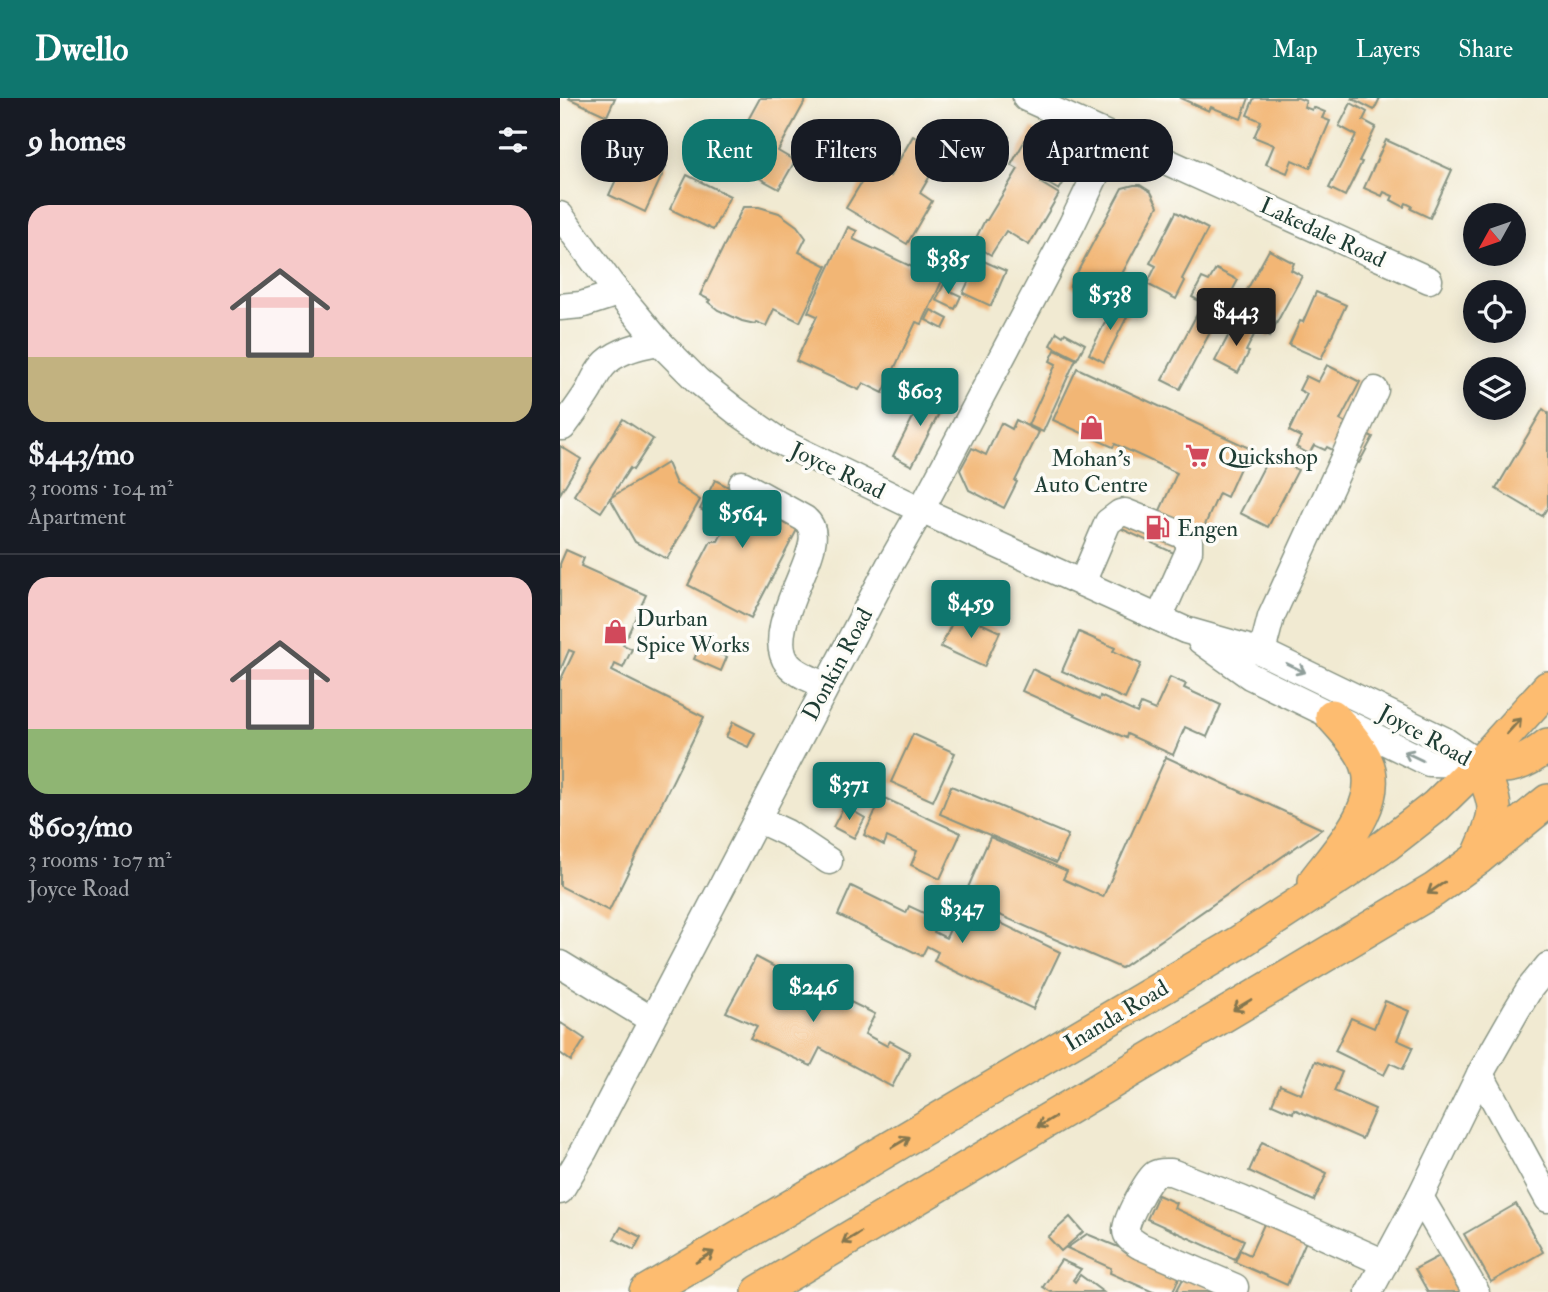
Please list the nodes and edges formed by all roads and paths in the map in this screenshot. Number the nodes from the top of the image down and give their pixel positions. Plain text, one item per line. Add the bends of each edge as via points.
1 (1026, 98) edge
2 (1075, 119) edge
3 (1173, 163) edge
4 (1092, 182) edge
5 (560, 215) edge
6 (1429, 280) dead end
7 (618, 293) junction
8 (561, 309) edge
9 (659, 342) junction
10 (1375, 390) dead end
11 (560, 427) edge
12 (742, 484) dead end
13 (921, 510) junction
14 (1082, 583) junction
15 (1159, 618) junction
16 (1185, 630) junction
17 (1262, 652) junction
18 (826, 686) junction
19 (1548, 688) edge
20 (1332, 716) junction
21 (1548, 745) edge
22 (1479, 764) junction
23 (1548, 801) edge
24 (757, 819) junction
25 (1478, 858) junction
26 (829, 861) dead end
27 (1299, 902) junction
28 (560, 964) edge
29 (1548, 966) edge
30 (652, 1020) junction
31 (1480, 1074) junction
32 (560, 1191) edge
33 (1420, 1197) junction
34 (1548, 1199) edge
35 (1385, 1263) junction
36 (1235, 1287) dead end
37 (646, 1292) edge
38 (760, 1292) edge
39 (1369, 1292) edge
40 (1476, 1292) edge

1 - 2 street, Lakedale Road
3 - 6 street, Lakedale Road
4 - 13 street, Donkin Road
5 - 7 street, Joyce Road
7 - 8 street
7 - 9 street, Joyce Road
9 - 11 street via 615,356 603,365
9 - 13 street, Joyce Road via 698,381 779,441
10 - 17 street via 1271,617
12 - 18 street via 810,524 812,544 781,638 788,664
13 - 14 street, Joyce Road
13 - 18 street, Donkin Road
14 - 15 street, Joyce Road
14 - 15 street via 1108,522 1120,513 1185,536 1189,551
15 - 16 street, Joyce Road
16 - 17 street, Joyce Road
16 - 20 street, Joyce Road via 1250,676
17 -> 22 street, Joyce Road via 1444,740
18 - 24 street, Donkin Road
22 -> 19 main road, Inanda Road
22 -> 20 street, Joyce Road via 1429,763
20 - 27 main road via 1367,761 1371,791 1343,845
21 - 22 main road via 1506,768
22 - 25 main road via 1494,808
22 - 27 main road, Inanda Road via 1386,845
23 - 25 main road
24 - 26 street
24 - 30 street, Donkin Road
25 -> 38 main road via 1380,923
37 -> 27 main road, Inanda Road via 1238,943
28 - 30 street
29 - 31 street via 1516,1010
30 - 32 street, Donkin Road
31 - 33 street
31 - 34 street
33 - 35 street
33 - 40 street
35 - 36 street via 1171,1172 1152,1175 1128,1220 1129,1239
35 - 39 street

